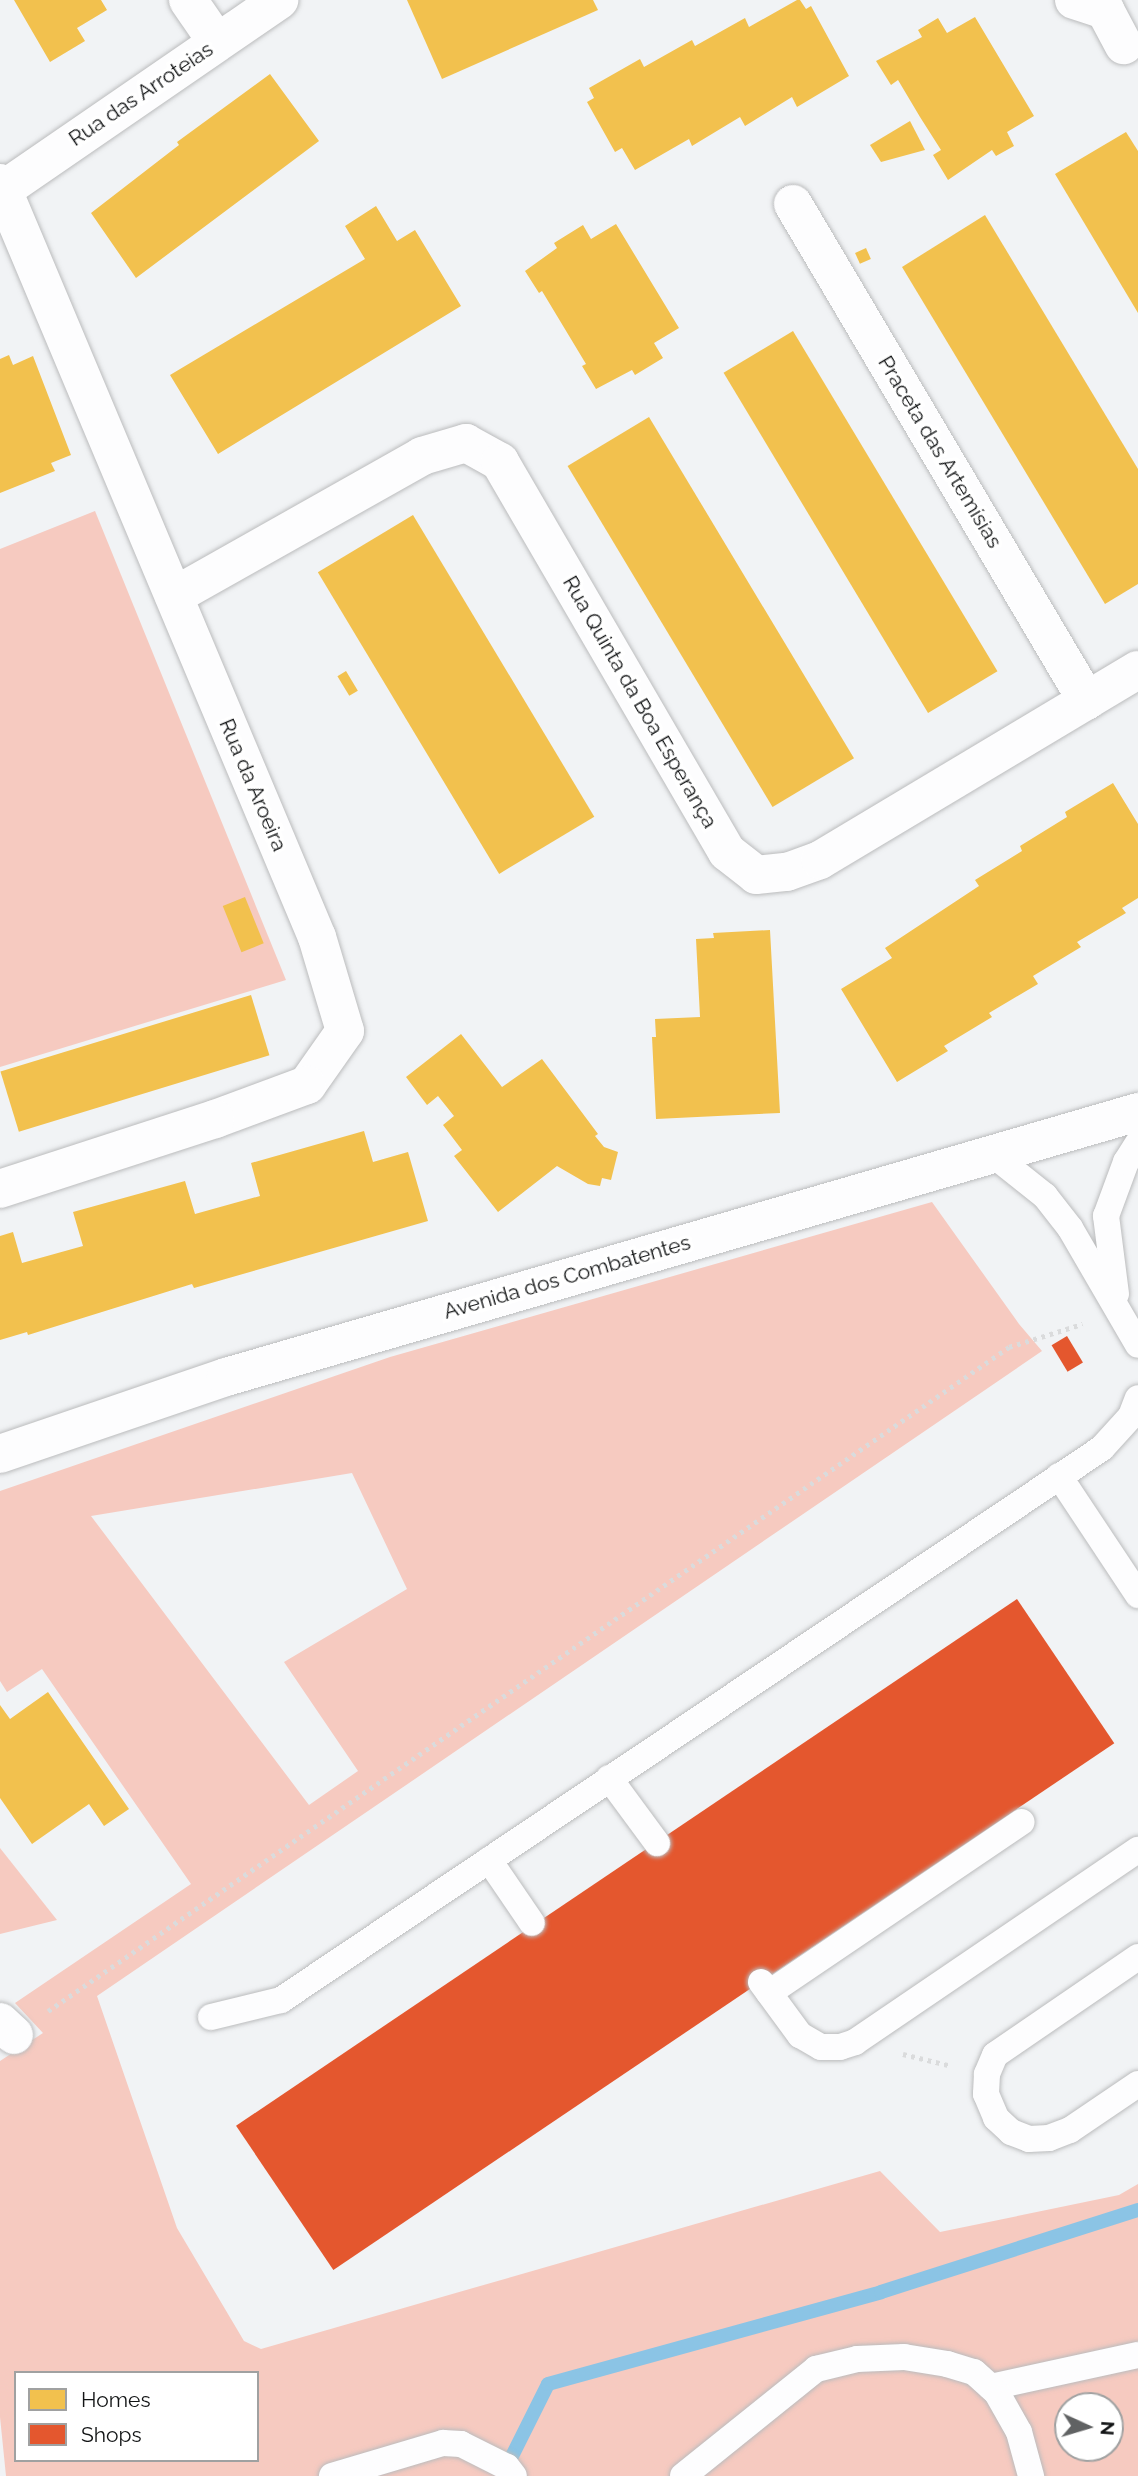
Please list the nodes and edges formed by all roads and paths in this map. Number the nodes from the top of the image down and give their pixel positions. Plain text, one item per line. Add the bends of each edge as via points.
1 (188, 0) edge
2 (279, 0) edge
3 (1074, 0) edge
4 (217, 42) junction
5 (1133, 50) edge
6 (1, 188) edge
7 (793, 204) dead end
8 (174, 596) junction
9 (1138, 670) edge
10 (1087, 701) junction
11 (1138, 1112) edge
12 (1138, 1143) edge
13 (991, 1153) junction
14 (0, 1189) edge
15 (1119, 1313) junction
16 (1138, 1345) edge
17 (1138, 1398) edge
18 (0, 1454) edge
19 (1059, 1476) junction
20 (1138, 1595) edge
21 (609, 1778) junction
22 (1022, 1822) dead end
23 (657, 1843) dead end
24 (1138, 1850) edge
25 (489, 1860) junction
26 (532, 1923) dead end
27 (1138, 1957) edge
28 (211, 2017) dead end
29 (7, 2028) edge
30 (855, 2042) junction
31 (987, 2074) junction
32 (1138, 2084) edge
33 (1138, 2355) edge
34 (991, 2387) junction
35 (332, 2476) edge
36 (514, 2476) edge
37 (683, 2476) edge
38 (1031, 2476) edge

1 - 4 street
2 - 4 street, Rua das Arroteias
3 - 5 street via 1105,10
4 - 6 street, Rua das Arroteias
6 - 8 street, Rua da Aroeira
7 - 10 street, Praceta das Artemísias
8 - 10 street, Rua Quinta da Boa Esperança via 422,456 466,443 500,463 727,852 756,875 787,872 820,860
8 - 14 street, Rua da Aroeira via 317,937 345,1031 307,1086
9 - 10 street, Rua Quinta da Boa Esperança
11 - 13 street, Avenida dos Combatentes
12 - 15 lane via 1106,1216
13 - 15 lane via 1045,1196 1070,1228
13 - 18 street, Avenida dos Combatentes via 226,1377
15 - 16 lane
15 - 29 path via 1009,1347
17 - 19 lane via 1118,1433
19 - 20 lane
19 - 21 lane
21 - 23 lane
21 - 25 lane
22 - 30 lane via 765,1988 800,2035 821,2047
24 - 30 lane
25 - 26 lane
25 - 28 lane via 281,2000
27 - 31 lane via 995,2055
30 - 31 path
31 - 32 lane via 986,2094 996,2118 1011,2133 1029,2139 1070,2130
33 - 34 lane
34 - 37 lane via 974,2372 904,2357 857,2359 816,2369
34 - 38 lane via 1019,2432
35 - 36 lane via 443,2443 461,2444 507,2467

